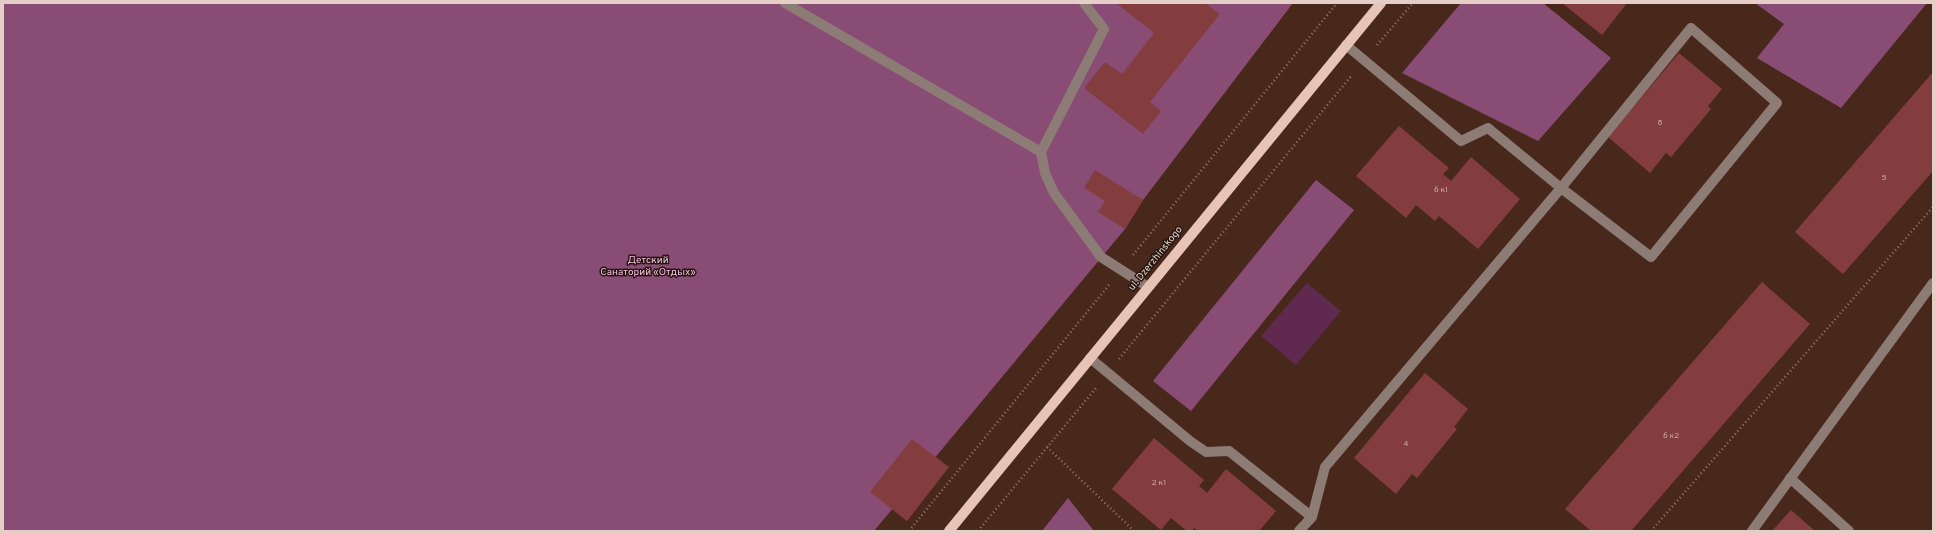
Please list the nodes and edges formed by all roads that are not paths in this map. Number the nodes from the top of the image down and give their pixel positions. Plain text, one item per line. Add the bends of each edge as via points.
1 (785, 3) edge
2 (1084, 3) edge
3 (1381, 3) edge
4 (1346, 45) junction
5 (1041, 152) junction
6 (1561, 188) junction
7 (1933, 284) edge
8 (1148, 287) junction
9 (1090, 358) junction
10 (1790, 478) junction
11 (1312, 517) junction
12 (950, 531) edge
13 (1299, 531) edge
14 (1752, 531) edge
15 (1849, 531) edge

1 - 5 lane
2 - 5 lane via 1104,29
3 - 4 main road, ul. Dzerzhinskogo
4 - 6 lane via 1461,141 1488,128
4 - 8 main road, ul. Dzerzhinskogo
5 - 8 lane via 1045,173 1054,193 1101,257
6 - 6 lane via 1691,28 1777,103 1651,257
6 - 11 lane via 1325,467
7 - 10 lane
8 - 9 main road, ul. Dzerzhinskogo
9 - 11 lane via 1190,441 1206,452 1229,451
9 - 12 main road, ul. Dzerzhinskogo
10 - 14 lane
10 - 15 lane
11 - 13 lane

